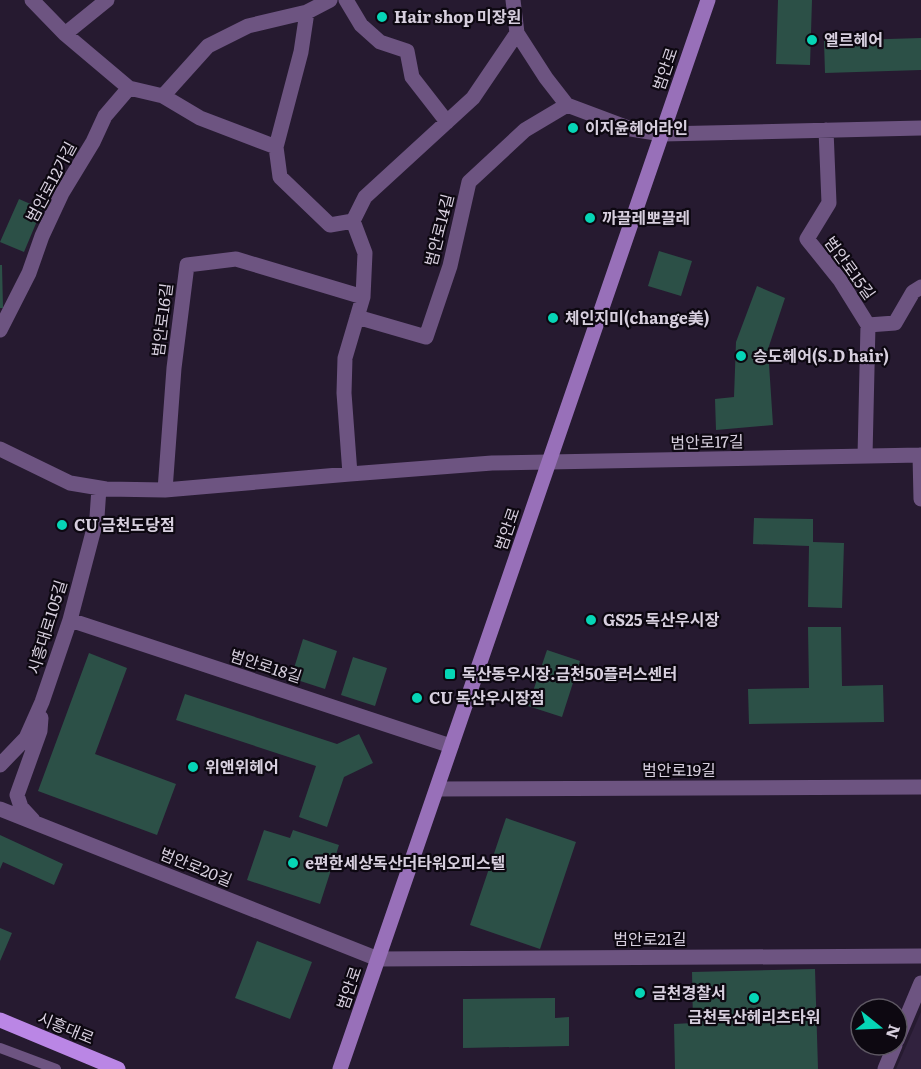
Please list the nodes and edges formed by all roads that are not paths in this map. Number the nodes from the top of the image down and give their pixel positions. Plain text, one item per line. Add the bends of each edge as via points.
1 (32, 0) edge
2 (107, 0) edge
3 (330, 0) edge
4 (346, 0) edge
5 (513, 0) edge
6 (708, 0) edge
7 (307, 12) junction
8 (518, 33) junction
9 (65, 34) junction
10 (129, 88) junction
11 (163, 96) junction
12 (567, 105) junction
13 (447, 122) junction
14 (921, 128) edge
15 (826, 130) junction
16 (662, 134) junction
17 (276, 147) junction
18 (353, 221) junction
19 (921, 287) edge
20 (363, 297) junction
21 (357, 317) junction
22 (868, 325) junction
23 (0, 330) edge
24 (0, 449) edge
25 (920, 455) edge
26 (866, 456) junction
27 (549, 463) junction
28 (350, 474) junction
29 (99, 488) junction
30 (165, 490) junction
31 (921, 499) edge
32 (70, 620) junction
33 (42, 702) junction
34 (451, 746) junction
35 (0, 765) edge
36 (921, 787) edge
37 (437, 789) junction
38 (0, 809) edge
39 (34, 823) junction
40 (921, 956) edge
41 (378, 959) junction
42 (921, 983) edge
43 (909, 1012) edge
44 (0, 1020) edge
45 (0, 1048) edge
46 (56, 1069) edge
47 (118, 1069) edge
48 (340, 1069) edge

1 - 9 street
2 - 9 street
3 - 7 street
4 - 13 street via 361,25 380,42 407,51 412,77
5 - 8 street
6 - 16 main road, 범안로
7 - 11 street via 248,26 208,46
7 - 17 street via 301,52
8 - 12 street
8 - 13 street via 473,98
9 - 10 street
10 - 11 street
10 - 23 street, 범안로12가길 via 105,116 62,193
11 - 17 street via 200,118
12 - 16 street via 631,129
12 - 21 street, 범안로14길 via 525,130 469,182 450,266 426,337
13 - 18 street via 365,197
14 - 15 street
15 - 16 street
15 - 22 street, 범안로15길 via 829,203 807,239 840,280
16 - 27 main road, 범안로
17 - 18 street via 280,177 299,196 330,225
18 - 20 street via 365,253
19 - 22 street via 913,292 895,323
20 - 21 street
20 - 30 street, 범안로16길 via 236,259 187,265
21 - 28 street via 345,358
22 - 26 street
24 - 29 street via 70,483
25 - 26 street, 범안로17길
25 - 31 street
26 - 27 street, 범안로17길
27 - 28 street
27 - 34 main road, 범안로
28 - 30 street
29 - 30 street
29 - 32 street, 시흥대로105길 via 96,517
32 - 33 street, 시흥대로105길
32 - 34 street, 범안로18길
33 - 35 street, 시흥대로105길 via 26,738
33 - 39 street via 40,730 17,795
34 - 37 main road, 범안로
36 - 37 street, 범안로19길
37 - 41 main road, 범안로
38 - 39 street, 범안로20길
39 - 41 street, 범안로20길
40 - 41 street, 범안로21길
41 - 48 main road, 범안로
42 - 43 street
44 - 47 main road, 시흥대로
45 - 46 lane

